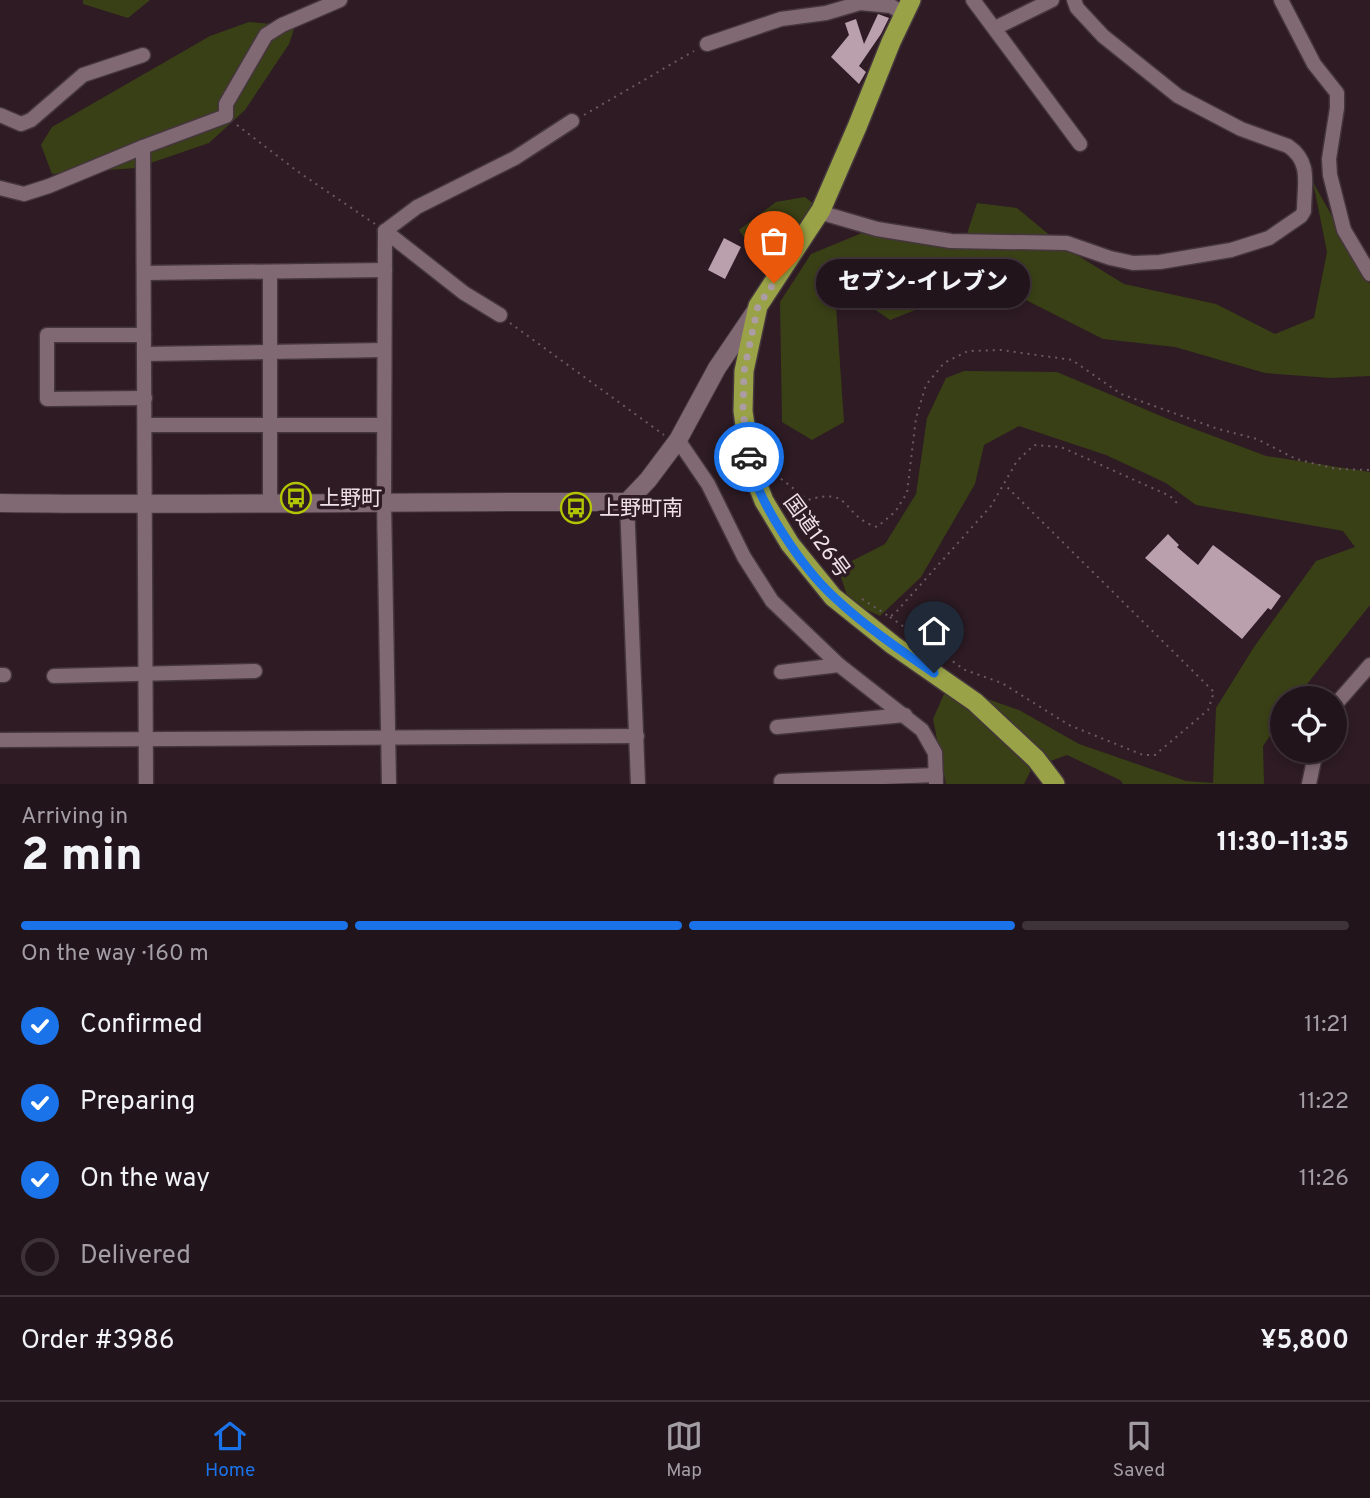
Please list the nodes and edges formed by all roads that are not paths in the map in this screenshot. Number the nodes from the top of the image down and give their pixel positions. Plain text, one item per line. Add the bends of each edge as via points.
1 (340, 0) edge
2 (973, 0) edge
3 (1052, 0) edge
4 (1074, 0) edge
5 (1281, 0) edge
6 (908, 7) edge
7 (995, 28) junction
8 (707, 44) road end
9 (144, 55) dead end
10 (0, 115) edge
11 (572, 121) road end
12 (1080, 144) dead end
13 (143, 147) junction
14 (0, 188) edge
15 (819, 212) junction
16 (386, 231) junction
17 (384, 270) junction
18 (270, 272) junction
19 (144, 273) junction
20 (1370, 274) edge
21 (758, 306) junction
22 (500, 315) road end
23 (144, 335) junction
24 (384, 350) junction
25 (270, 351) junction
26 (145, 354) junction
27 (145, 398) junction
28 (145, 425) junction
29 (270, 425) junction
30 (384, 425) junction
31 (678, 440) junction
32 (384, 501) junction
33 (627, 502) junction
34 (0, 503) edge
35 (270, 503) junction
36 (146, 505) junction
37 (839, 664) junction
38 (1370, 665) edge
39 (255, 671) dead end
40 (781, 672) dead end
41 (145, 673) junction
42 (54, 676) dead end
43 (1347, 691) edge
44 (905, 715) junction
45 (778, 727) dead end
46 (637, 736) junction
47 (388, 739) junction
48 (0, 740) edge
49 (145, 740) junction
50 (1313, 763) edge
51 (936, 779) edge
52 (781, 781) dead end
53 (146, 784) edge
54 (389, 784) edge
55 (638, 784) edge
56 (1055, 784) edge
57 (1309, 784) edge

1 - 13 street via 266,35 226,104 226,116
2 - 7 street
3 - 7 street
4 - 15 street via 1103,36 1178,96 1214,117 1297,152 1304,163 1301,216 1269,238 1231,250 1133,263 1067,243 951,241 877,229
5 - 20 street via 1314,64 1337,93 1330,175 1344,230
6 - 8 street via 860,3 781,19
6 - 15 highway, 国道126号
7 - 12 street
9 - 10 street via 83,75 22,124
11 - 16 street via 514,158 417,207
13 - 14 street via 24,194
13 - 19 street
15 - 21 highway, 国道126号
16 - 17 street
16 - 22 street via 464,293
17 - 18 street
17 - 24 street
18 - 19 street
18 - 25 street
19 - 23 street
21 - 31 street
21 - 56 highway, 国道126号 via 744,371 743,411 751,468 764,501 790,544 833,597 975,702 1036,759
23 - 26 street
23 - 27 street via 47,335 47,399
24 - 25 street
24 - 30 street
25 - 26 street
25 - 29 street
26 - 27 street
27 - 28 street
28 - 29 street
28 - 36 street
29 - 30 street
29 - 35 street
30 - 32 street
31 - 33 street
31 - 37 street via 708,484 772,601
32 - 33 street
32 - 35 street
32 - 47 street
33 - 46 street
34 - 36 street
35 - 36 street
36 - 41 street
37 - 40 street
37 - 44 street
38 - 43 street
39 - 41 street
41 - 42 street
41 - 49 street
44 - 45 street
44 - 51 street via 922,730 935,754
46 - 47 street
46 - 55 street
47 - 49 street
47 - 54 street
48 - 49 street
49 - 53 street
50 - 57 street
51 - 52 street

